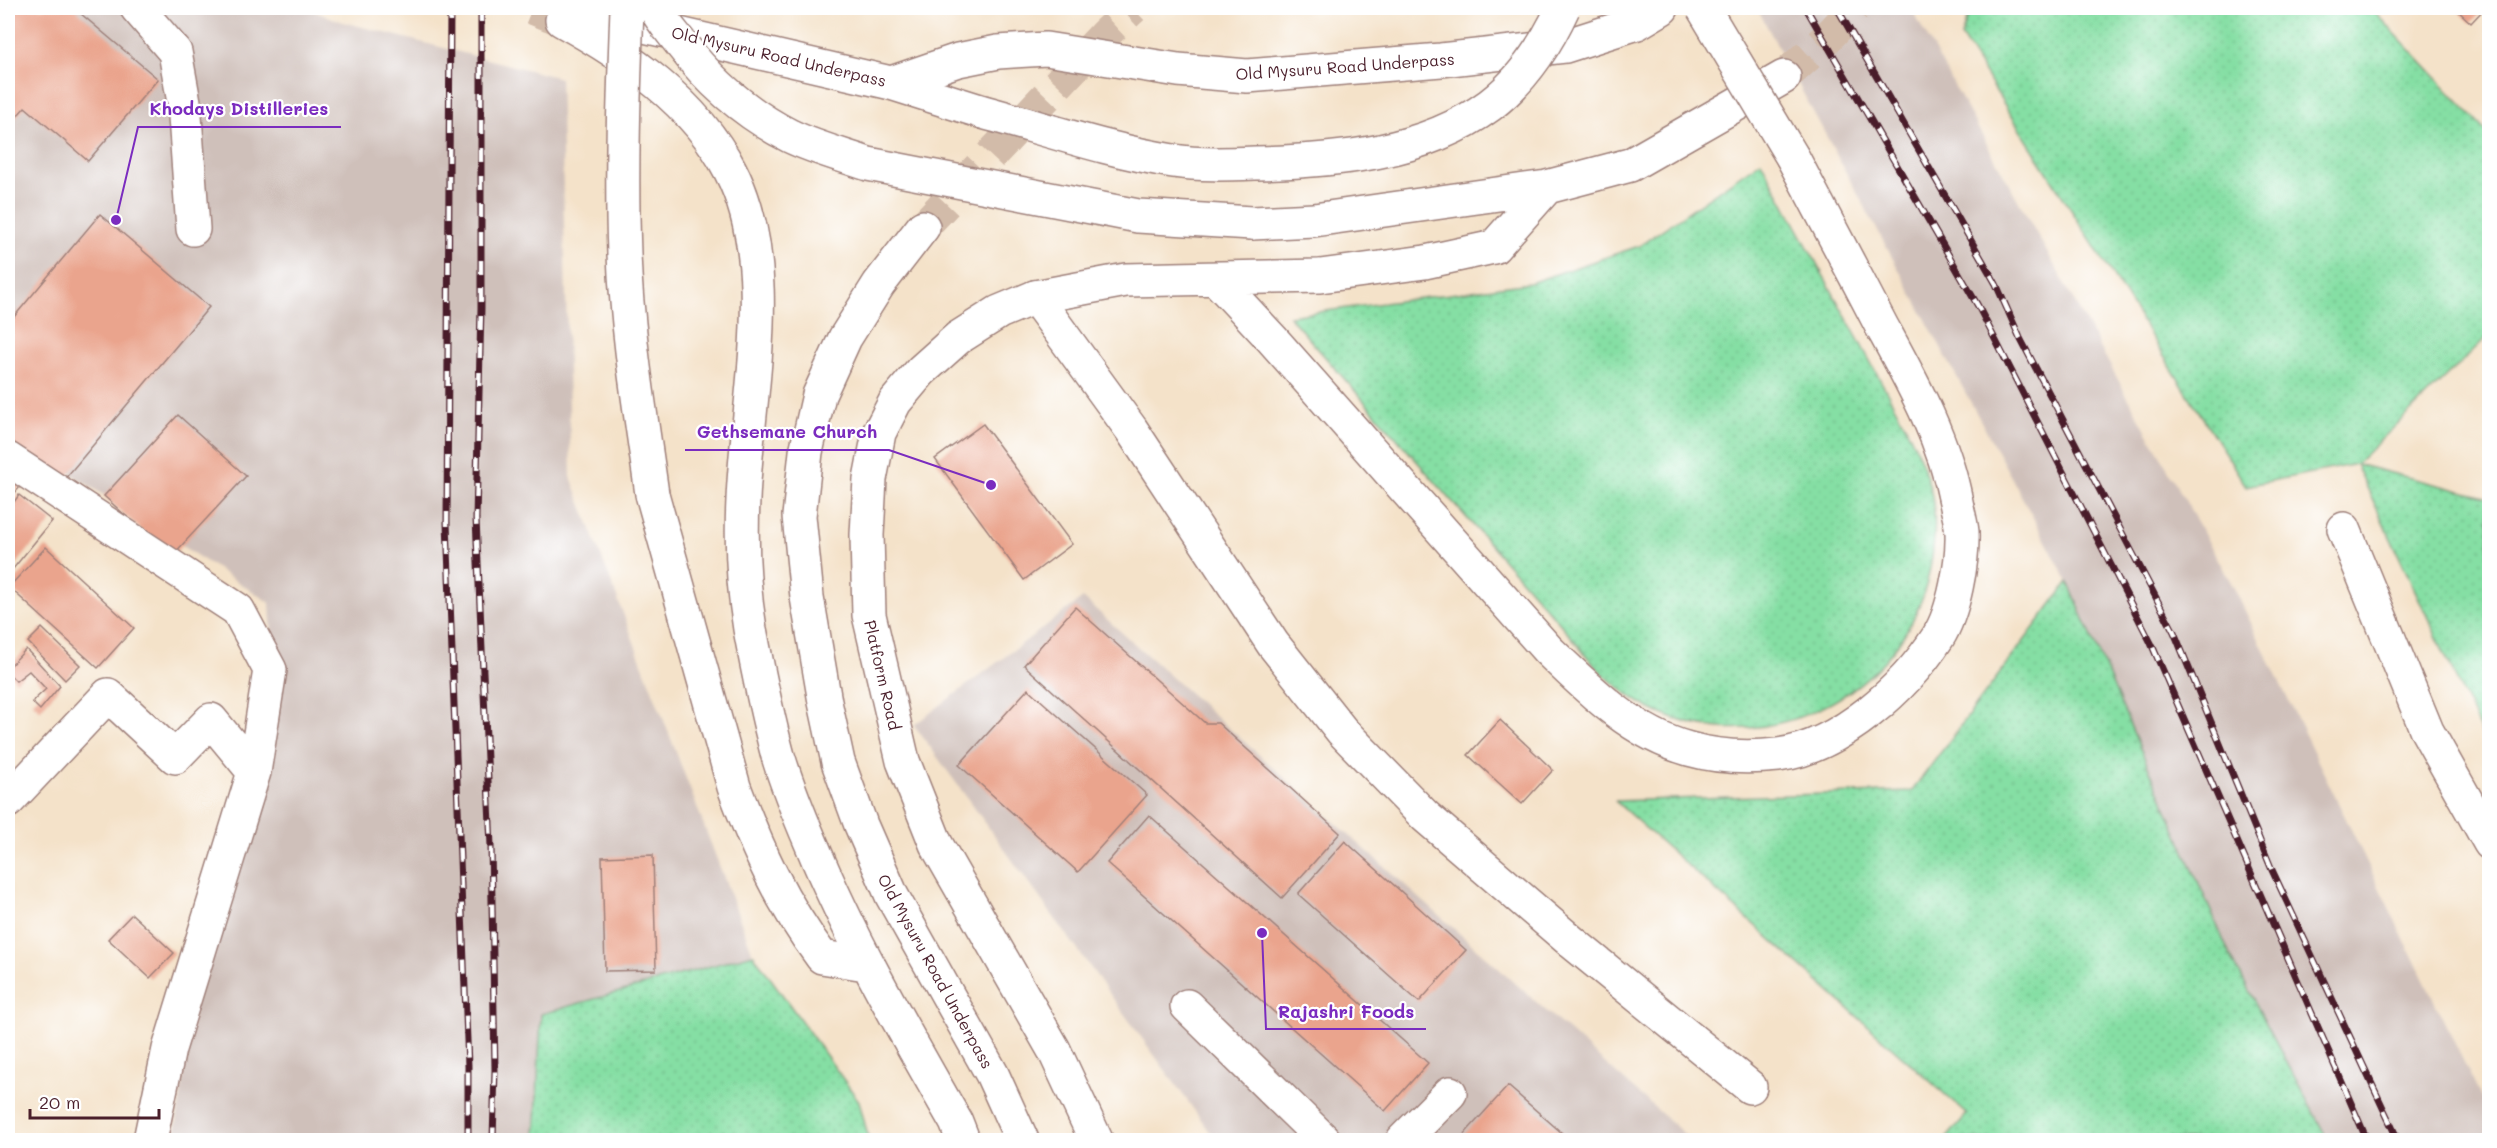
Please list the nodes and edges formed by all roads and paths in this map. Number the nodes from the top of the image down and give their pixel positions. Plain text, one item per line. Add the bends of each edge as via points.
1 (137, 8) edge
2 (627, 8) edge
3 (655, 8) edge
4 (1563, 8) edge
5 (1662, 8) edge
6 (1703, 8) edge
7 (564, 14) edge
8 (1784, 77) tunnel mouth
9 (891, 83) junction
10 (1546, 187) junction
11 (923, 227) tunnel mouth
12 (193, 228) dead end
13 (1216, 279) junction
14 (1035, 297) junction
15 (8, 459) edge
16 (2344, 529) dead end
17 (254, 772) junction
18 (8, 801) edge
19 (2490, 843) edge
20 (866, 964) junction
21 (1188, 1006) dead end
22 (1750, 1087) dead end
23 (1450, 1093) dead end
24 (150, 1140) edge
25 (963, 1140) edge
26 (1022, 1140) edge
27 (1096, 1140) edge
28 (1324, 1140) edge
29 (1402, 1140) edge

1 - 12 main road via 175,52 184,102
2 - 20 main road, bridge via 622,158 624,256 633,364 652,494 751,832 795,922 822,957
3 - 10 main road, bridge via 716,85 756,115 790,136 868,164 1138,216 1252,223 1314,220
4 - 9 main road, bridge via 1527,70 1490,105 1446,131 1404,146 1311,162 1175,161 1128,152
5 - 9 main road, Old Mysuru Road Underpass via 1637,22 1565,46 1441,60 1247,76 1046,50 998,52 958,60
6 - 13 main road, bridge via 1793,158 1931,418 1951,475 1962,531 1958,583 1939,636 1902,684 1863,718 1822,741 1780,755 1734,756 1689,749 1656,736 1586,687 1548,650
7 - 9 main road, Old Mysuru Road Underpass
7 - 20 main road via 652,77 691,116 716,147 745,204 757,283 758,327 743,498 742,550 750,627 778,756 828,886
8 - 10 main road via 1630,165
10 - 13 main road, Platform Road via 1494,247 1425,262 1320,276
11 - 26 main road, Old Mysuru Road Underpass via 879,284 845,338 819,395 806,452 799,516 807,597 838,762 861,825 892,896 992,1074
13 - 14 main road, Platform Road via 1126,280
14 - 22 main road via 1131,429 1273,644 1342,731 1425,816
14 - 27 main road, Platform Road via 999,312 958,338 921,371 895,402 879,434 870,479 868,615 903,761 936,844 1054,1050
15 - 17 main road via 238,610 270,670
16 - 19 main road via 2427,731
17 - 18 main road via 211,720 175,757 108,695
17 - 24 main road via 169,1049
20 - 25 main road
21 - 28 main road
23 - 29 main road

